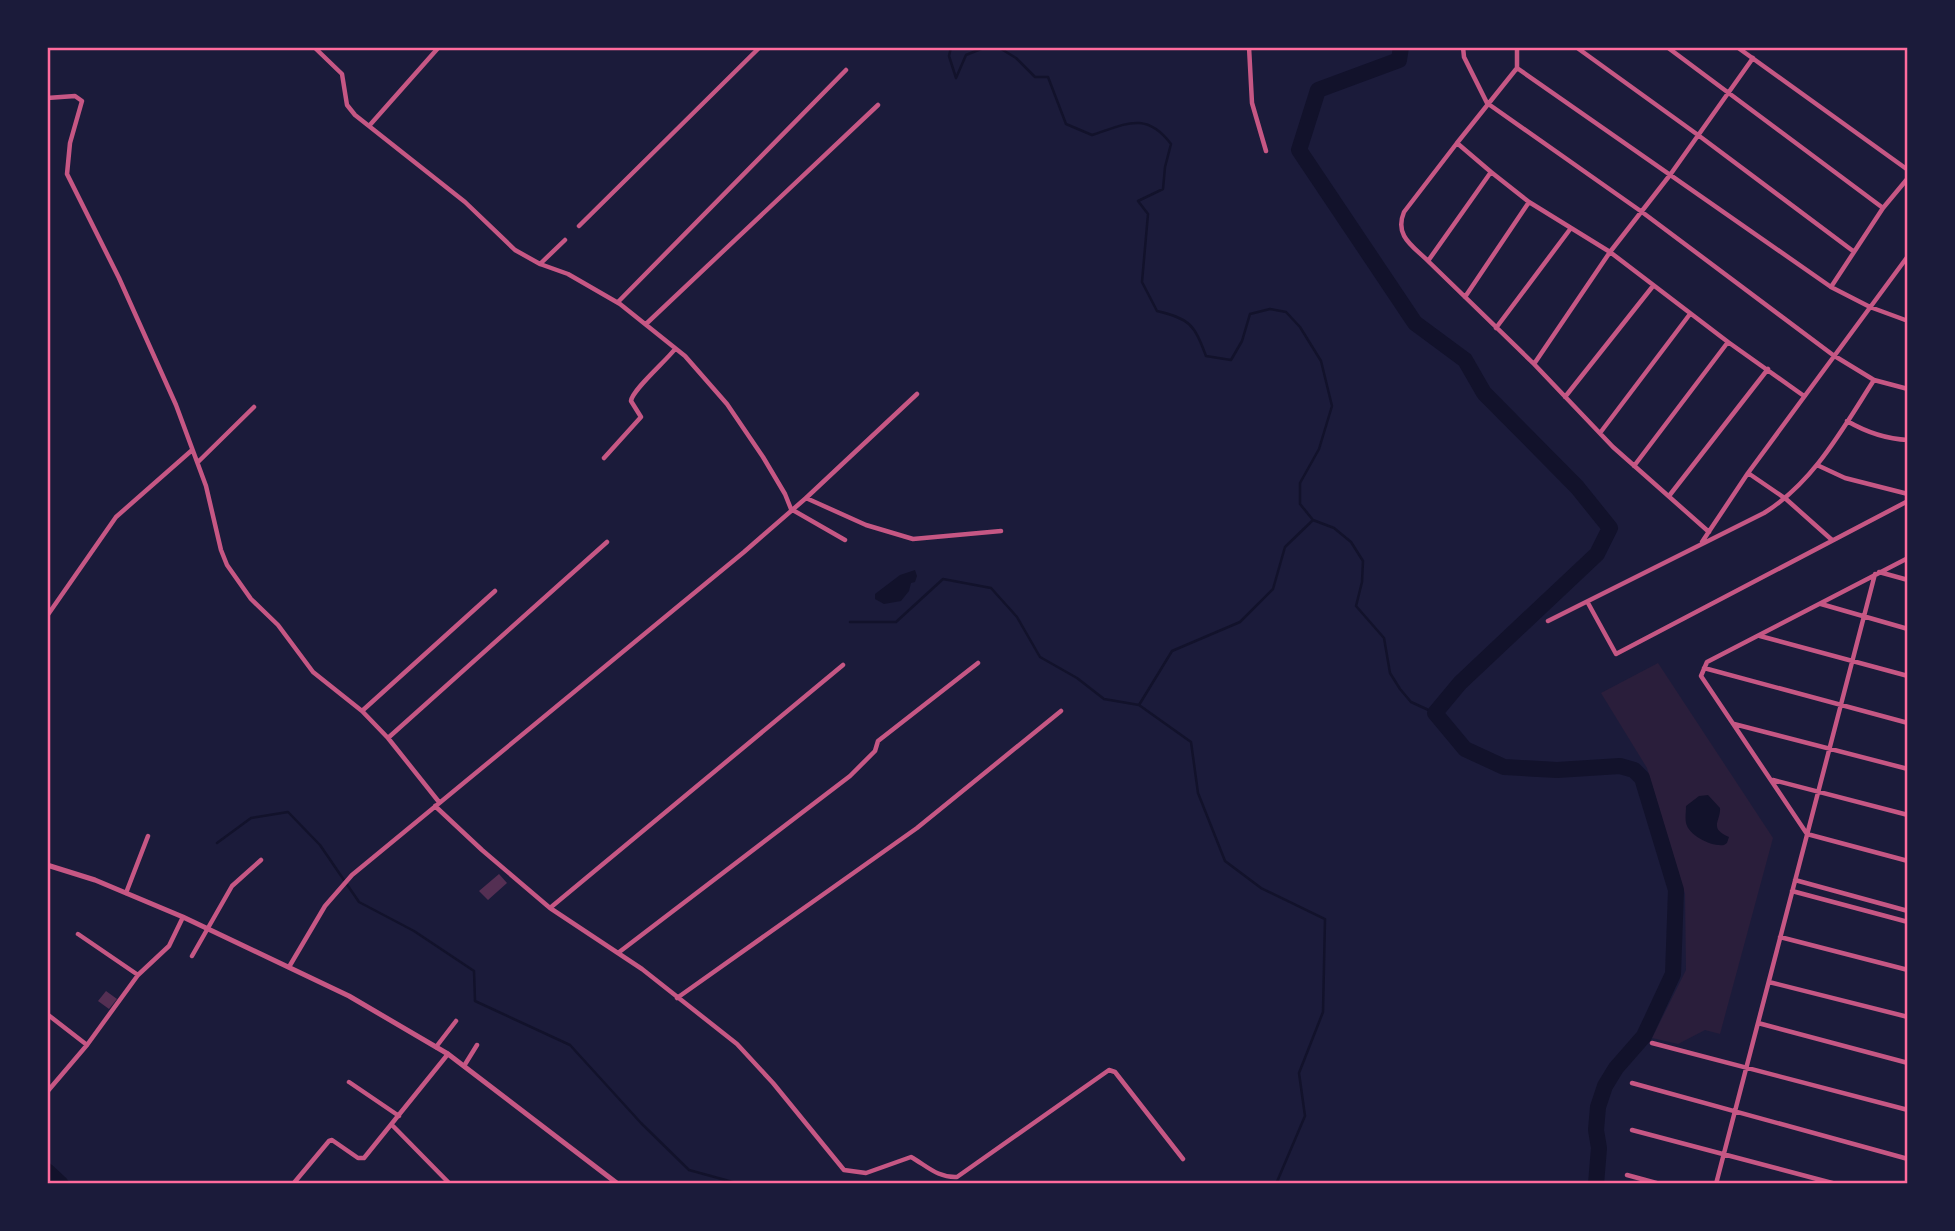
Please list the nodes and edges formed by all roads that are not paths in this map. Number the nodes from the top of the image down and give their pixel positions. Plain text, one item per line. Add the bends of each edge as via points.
1 (314, 47) edge
2 (439, 47) edge
3 (760, 47) edge
4 (1249, 47) edge
5 (1463, 47) edge
6 (1517, 47) edge
7 (1576, 47) edge
8 (1667, 47) edge
9 (1737, 47) edge
10 (1753, 58) junction
11 (1517, 68) junction
12 (846, 71) dead end
13 (1728, 95) junction
14 (47, 98) edge
15 (1487, 103) junction
16 (878, 105) dead end
17 (369, 126) junction
18 (1698, 135) junction
19 (1457, 143) junction
20 (1265, 151) dead end
21 (1908, 170) edge
22 (1491, 172) junction
23 (1670, 175) junction
24 (1908, 178) edge
25 (1529, 202) junction
26 (1883, 208) junction
27 (1642, 212) junction
28 (579, 226) dead end
29 (1571, 228) junction
30 (565, 240) dead end
31 (1853, 251) junction
32 (1610, 252) junction
33 (1907, 259) edge
34 (1428, 261) junction
35 (540, 264) junction
36 (1653, 286) junction
37 (1831, 287) junction
38 (1465, 297) junction
39 (618, 302) junction
40 (1870, 307) junction
41 (1690, 314) junction
42 (1908, 321) edge
43 (646, 324) junction
44 (1496, 328) junction
45 (1728, 342) junction
46 (675, 349) junction
47 (1833, 355) junction
48 (1534, 364) junction
49 (1768, 369) junction
50 (1874, 380) junction
51 (1908, 389) edge
52 (917, 394) dead end
53 (1804, 396) junction
54 (1565, 397) junction
55 (254, 407) dead end
56 (1847, 421) junction
57 (1600, 433) junction
58 (1908, 440) edge
59 (191, 451) junction
60 (604, 458) dead end
61 (198, 462) junction
62 (1816, 465) junction
63 (1634, 466) junction
64 (1748, 473) junction
65 (1908, 494) edge
66 (1669, 496) junction
67 (806, 498) junction
68 (1786, 499) junction
69 (1908, 501) edge
70 (791, 509) junction
71 (1001, 531) dead end
72 (1710, 532) junction
73 (845, 540) dead end
74 (1832, 540) junction
75 (607, 542) dead end
76 (1701, 544) junction
77 (1908, 558) edge
78 (1877, 573) junction
79 (1908, 580) edge
80 (495, 592) dead end
81 (1588, 603) junction
82 (1820, 603) junction
83 (47, 616) edge
84 (1864, 617) junction
85 (1548, 621) dead end
86 (1908, 629) edge
87 (1759, 636) junction
88 (1852, 661) junction
89 (978, 663) dead end
90 (843, 666) dead end
91 (1704, 668) junction
92 (1908, 676) edge
93 (1841, 705) junction
94 (362, 711) junction
95 (1061, 711) dead end
96 (1733, 723) junction
97 (1908, 723) edge
98 (387, 738) junction
99 (1829, 749) junction
100 (1908, 769) edge
101 (1772, 780) junction
102 (1818, 791) junction
103 (437, 804) junction
104 (1908, 815) edge
105 (1807, 834) junction
106 (148, 836) dead end
107 (261, 860) dead end
108 (1908, 861) edge
109 (47, 865) edge
110 (1795, 880) junction
111 (1792, 891) junction
112 (126, 893) junction
113 (550, 908) junction
114 (1908, 911) edge
115 (183, 917) junction
116 (1908, 922) edge
117 (208, 930) junction
118 (78, 934) dead end
119 (1780, 937) junction
120 (618, 953) junction
121 (192, 956) dead end
122 (289, 967) junction
123 (1908, 970) edge
124 (138, 975) junction
125 (1769, 982) junction
126 (677, 998) junction
127 (47, 1014) edge
128 (1908, 1017) edge
129 (456, 1021) dead end
130 (1758, 1023) junction
131 (1651, 1043) dead end
132 (87, 1045) junction
133 (477, 1045) dead end
134 (436, 1047) junction
135 (448, 1054) junction
136 (1908, 1063) edge
137 (464, 1066) junction
138 (1746, 1068) junction
139 (349, 1082) dead end
140 (1632, 1083) dead end
141 (47, 1091) edge
142 (1908, 1110) edge
143 (1735, 1111) junction
144 (399, 1116) junction
145 (393, 1126) junction
146 (1632, 1130) dead end
147 (1724, 1154) junction
148 (1908, 1158) edge
149 (1183, 1159) dead end
150 (1627, 1175) dead end
151 (293, 1184) edge
152 (450, 1184) edge
153 (618, 1184) edge
154 (1660, 1184) edge
155 (1716, 1184) edge
156 (1836, 1184) edge

1 - 17 street via 342,74 347,105
2 - 17 street
3 - 28 street
4 - 20 street via 1252,103
5 - 15 street
6 - 11 street
7 - 18 street
8 - 13 street
9 - 10 street
10 - 13 street
10 - 21 street
11 - 15 street
11 - 23 street
12 - 39 street
13 - 18 street
13 - 26 street
14 - 59 street via 75,96 82,101 67,174 139,321
15 - 19 street
15 - 27 street
16 - 43 street
17 - 35 street via 465,202 515,250
18 - 23 street
18 - 31 street
19 - 22 street
19 - 34 street via 1400,221 1406,239
22 - 25 street
22 - 34 street
23 - 27 street
23 - 37 street
24 - 26 street
25 - 29 street
25 - 38 street
26 - 31 street
27 - 32 street
27 - 47 street
29 - 32 street
29 - 44 street
30 - 35 street
31 - 37 street
32 - 36 street
32 - 48 street
33 - 40 street
34 - 38 street
35 - 39 street
36 - 41 street
36 - 54 street
37 - 40 street
38 - 44 street
39 - 43 street
40 - 42 street
40 - 47 street
41 - 45 street
41 - 57 street
43 - 46 street
44 - 48 street
45 - 49 street
45 - 63 street
46 - 60 street via 632,395 641,417
46 - 70 street via 727,404
47 - 50 street
47 - 53 street
48 - 54 street
49 - 53 street
49 - 66 street
50 - 51 street
50 - 56 street
52 - 67 street
53 - 64 street
54 - 57 street
55 - 61 street
56 - 58 street via 1863,430
56 - 62 street
57 - 63 street
59 - 61 street
59 - 83 street via 116,517
61 - 94 street via 227,565 313,672
62 - 65 street via 1845,478
62 - 68 street
63 - 66 street
64 - 68 street
64 - 72 street
66 - 72 street
67 - 70 street
67 - 71 street via 913,539
68 - 74 street
68 - 76 street
69 - 74 street
70 - 73 street
70 - 103 street
72 - 76 street
74 - 81 street via 1616,654
75 - 98 street
76 - 81 street
77 - 78 street
78 - 79 street
78 - 82 street
78 - 84 street
80 - 94 street
81 - 85 street
82 - 84 street
82 - 87 street
84 - 86 street
84 - 88 street
87 - 88 street
87 - 91 street via 1707,662
88 - 92 street
88 - 93 street
89 - 120 street via 878,741 875,751 850,776
90 - 113 street
91 - 93 street
91 - 96 street via 1700,676
93 - 97 street
93 - 99 street
94 - 98 street
95 - 126 street via 906,835
96 - 99 street
96 - 101 street
98 - 103 street
99 - 100 street
99 - 102 street
101 - 102 street
101 - 105 street
102 - 104 street
102 - 105 street
103 - 113 street
103 - 122 street via 341,888
105 - 108 street
105 - 110 street
106 - 112 street
107 - 117 street via 232,886
109 - 112 street
110 - 111 street
110 - 114 street
111 - 116 street
111 - 119 street
112 - 115 street
113 - 120 street
115 - 117 street
115 - 124 street via 169,946
117 - 121 street
117 - 122 street
118 - 124 street
119 - 123 street
119 - 125 street
120 - 126 street
122 - 134 street
124 - 132 street
125 - 128 street
125 - 130 street
126 - 149 street via 737,1044 844,1170 866,1173 911,1157 936,1174 957,1177 1109,1070
127 - 132 street
129 - 134 street
130 - 136 street
130 - 138 street
131 - 138 street
132 - 141 street
133 - 137 street
134 - 135 street
135 - 137 street
135 - 144 street
137 - 153 street
138 - 142 street
138 - 143 street
139 - 144 street
140 - 143 street
143 - 147 street
143 - 148 street
144 - 145 street
145 - 151 street via 362,1159 329,1141
145 - 152 street
146 - 147 street
147 - 155 street
147 - 156 street
150 - 154 street

